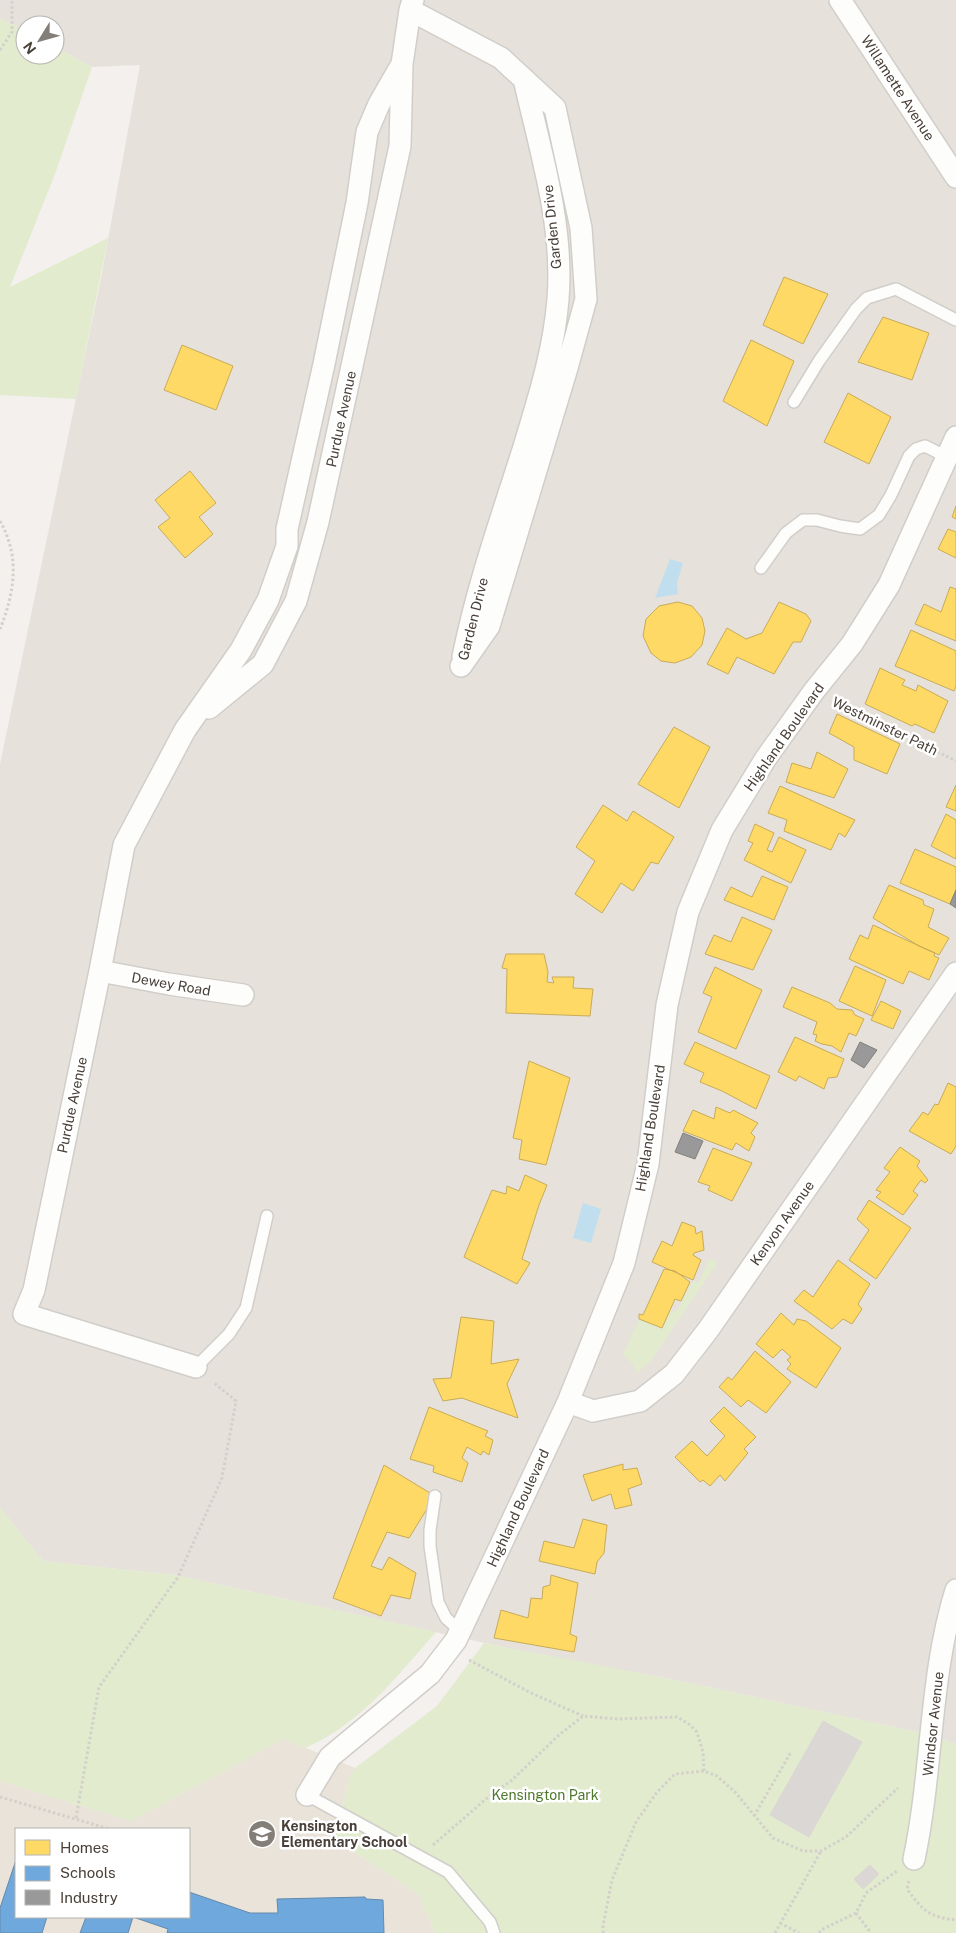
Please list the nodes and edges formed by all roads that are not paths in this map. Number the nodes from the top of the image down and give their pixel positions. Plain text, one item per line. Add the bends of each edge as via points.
1 (840, 0) edge
2 (411, 5) edge
3 (402, 64) junction
4 (524, 79) junction
5 (956, 177) edge
6 (956, 320) edge
7 (794, 402) dead end
8 (956, 437) edge
9 (947, 457) junction
10 (761, 568) dead end
11 (185, 730) junction
12 (100, 971) junction
13 (956, 974) edge
14 (242, 995) dead end
15 (267, 1216) dead end
16 (196, 1367) joint
17 (568, 1402) junction
18 (435, 1496) dead end
19 (956, 1590) edge
20 (460, 1631) junction
21 (307, 1795) joint
22 (914, 1859) road end
23 (494, 1933) edge

1 - 5 street, Willamette Avenue
2 - 3 street, Purdue Avenue
2 - 4 street, Garden Drive via 501,58
3 - 11 street, Purdue Avenue via 367,132 357,203 287,529 287,546 268,600 241,650
3 - 11 street, Purdue Avenue via 400,146 318,522 296,601 262,664
4 - 4 street, Garden Drive via 548,180 557,246 558,299 546,377 470,620 461,666 488,626 586,299 581,228 555,108
6 - 7 lane via 896,289 867,298 819,361
8 - 9 street, Highland Boulevard
9 - 10 lane via 925,446 916,450 909,456 879,515 860,529 803,520 786,533
9 - 17 street, Highland Boulevard via 889,585 852,644 766,758 722,830 688,912 667,1005 648,1164 626,1254
11 - 12 street, Purdue Avenue via 124,845
12 - 14 street, Dewey Road
12 - 16 street, Purdue Avenue via 34,1290 24,1314
13 - 17 street, Kenyon Avenue via 674,1374 640,1401 593,1411
15 - 16 lane via 246,1308 228,1334
17 - 20 street, Highland Boulevard
18 - 20 lane via 430,1546 438,1602 446,1618
19 - 22 street, Windsor Avenue via 936,1682 922,1821
20 - 21 street, Highland Boulevard via 430,1674 330,1758
21 - 23 lane via 448,1872 490,1922

